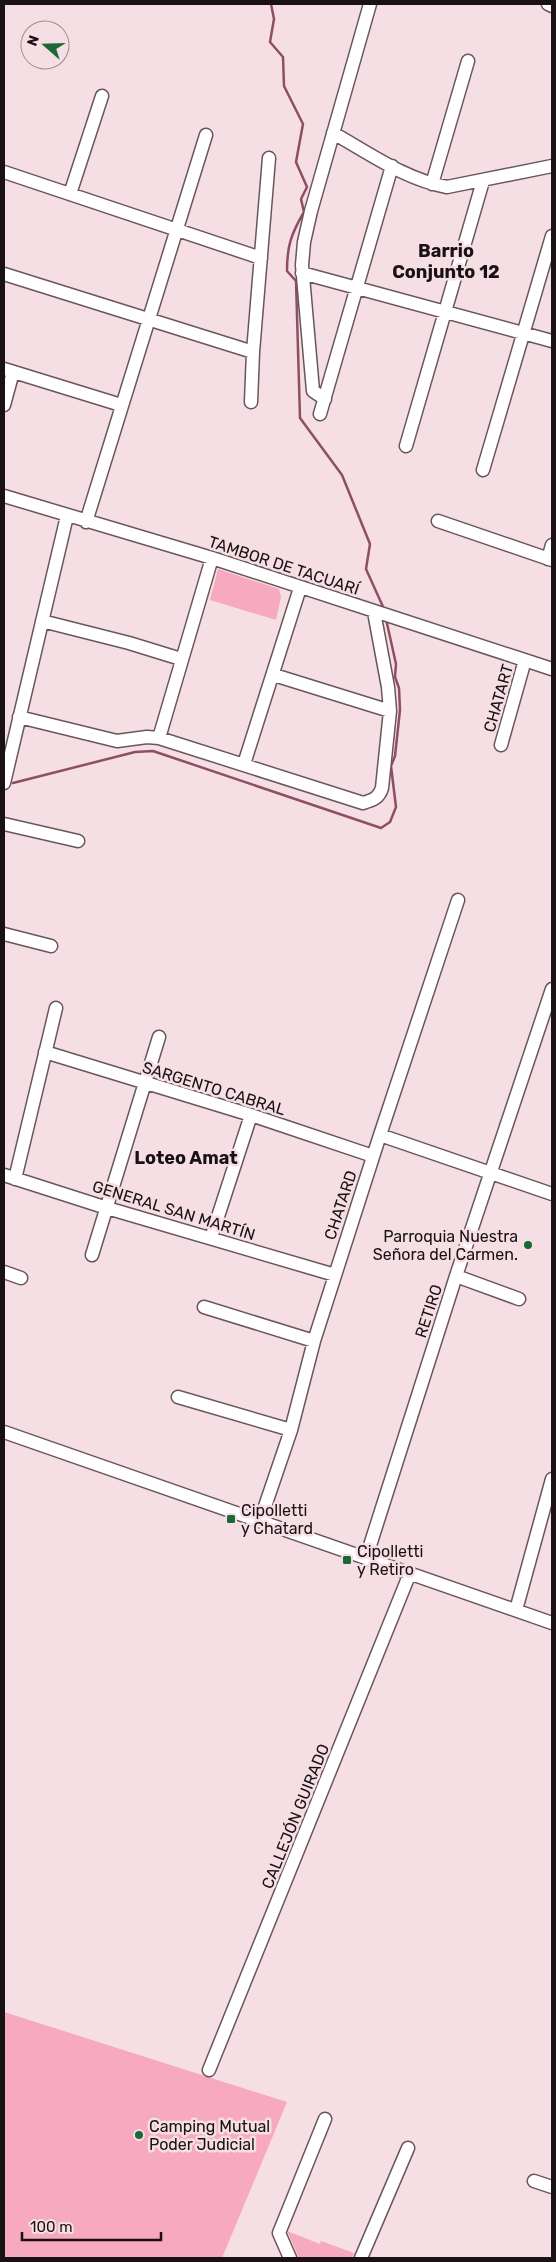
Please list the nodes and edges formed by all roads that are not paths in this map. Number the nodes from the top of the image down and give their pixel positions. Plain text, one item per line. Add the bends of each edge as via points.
1 (370, 4) edge
2 (548, 4) edge
3 (552, 6) edge
4 (468, 61) dead end
5 (102, 96) dead end
6 (333, 133) junction
7 (206, 135) dead end
8 (269, 158) dead end
9 (392, 166) junction
10 (552, 166) edge
11 (4, 172) edge
12 (483, 181) junction
13 (432, 184) junction
14 (70, 194) junction
15 (176, 228) junction
16 (552, 236) edge
17 (261, 258) junction
18 (302, 273) junction
19 (4, 274) edge
20 (357, 288) junction
21 (446, 312) junction
22 (148, 318) junction
23 (525, 332) junction
24 (552, 341) edge
25 (253, 352) junction
26 (9, 370) edge
27 (325, 399) junction
28 (251, 402) dead end
29 (4, 404) edge
30 (121, 405) junction
31 (320, 414) dead end
32 (406, 446) dead end
33 (483, 470) dead end
34 (4, 496) edge
35 (67, 516) junction
36 (438, 521) dead end
37 (86, 522) junction
38 (552, 545) edge
39 (212, 558) junction
40 (550, 559) edge
41 (300, 588) junction
42 (377, 613) junction
43 (42, 621) junction
44 (181, 659) junction
45 (526, 660) junction
46 (552, 669) edge
47 (274, 675) junction
48 (390, 711) junction
49 (19, 717) junction
50 (159, 738) junction
51 (502, 745) dead end
52 (244, 764) junction
53 (4, 783) edge
54 (4, 824) edge
55 (78, 841) dead end
56 (458, 900) dead end
57 (4, 934) edge
58 (51, 946) dead end
59 (552, 989) edge
60 (56, 1008) dead end
61 (159, 1037) dead end
62 (45, 1052) junction
63 (145, 1083) junction
64 (251, 1115) junction
65 (380, 1134) junction
66 (373, 1156) junction
67 (491, 1173) junction
68 (9, 1177) edge
69 (552, 1194) edge
70 (107, 1208) junction
71 (212, 1238) junction
72 (92, 1255) dead end
73 (4, 1272) edge
74 (335, 1275) junction
75 (456, 1276) junction
76 (21, 1278) dead end
77 (519, 1299) dead end
78 (204, 1307) dead end
79 (314, 1341) junction
80 (178, 1397) dead end
81 (291, 1430) junction
82 (4, 1432) edge
83 (552, 1479) edge
84 (260, 1521) junction
85 (366, 1558) junction
86 (410, 1573) junction
87 (516, 1610) junction
88 (552, 1623) edge
89 (209, 2070) dead end
90 (325, 2119) dead end
91 (408, 2148) dead end
92 (534, 2181) dead end
93 (552, 2187) edge
94 (290, 2258) edge
95 (361, 2258) edge

1 - 6 street
2 - 3 street
4 - 13 street
5 - 14 street
6 - 9 street
6 - 18 street via 310,211
7 - 15 street
8 - 17 street
9 - 13 street
9 - 20 street
10 - 12 street
11 - 14 street
12 - 13 street via 447,187
12 - 21 street
14 - 15 street
15 - 17 street
15 - 22 street
16 - 23 street
17 - 25 street
18 - 20 street
18 - 27 street via 313,391
19 - 22 street
20 - 21 street
20 - 27 street
21 - 23 street
21 - 32 street
22 - 25 street
22 - 30 street
23 - 24 street
23 - 33 street
25 - 28 street
26 - 29 street
26 - 30 street
27 - 31 street
30 - 37 street
34 - 35 street, TAMBOR DE TACUARÍ
35 - 37 street, TAMBOR DE TACUARÍ
35 - 43 street
36 - 40 street
37 - 39 street, TAMBOR DE TACUARÍ
38 - 40 street
39 - 41 street, TAMBOR DE TACUARÍ
39 - 44 street
41 - 42 street, TAMBOR DE TACUARÍ
41 - 47 street
42 - 45 street, TAMBOR DE TACUARÍ
42 - 48 street
43 - 44 street
43 - 49 street
44 - 50 street
45 - 46 street, TAMBOR DE TACUARÍ
45 - 51 street, CHATART
47 - 48 street
47 - 52 street
48 - 52 street via 382,788 374,800 363,803
49 - 50 street via 117,741
49 - 53 street
50 - 52 street
54 - 55 street
56 - 65 street, CHATARD
57 - 58 street
59 - 67 street, RETIRO
60 - 62 street
61 - 63 street
62 - 63 street, SARGENTO CABRAL
62 - 68 street
63 - 64 street, SARGENTO CABRAL
63 - 70 street
64 - 66 street, SARGENTO CABRAL
64 - 71 street
65 - 66 street, CHATARD
65 - 67 street
66 - 74 street, CHATARD
67 - 69 street
67 - 75 street, RETIRO
68 - 70 street, GENERAL SAN MARTÍN
70 - 71 street, GENERAL SAN MARTÍN
70 - 72 street
71 - 74 street, GENERAL SAN MARTÍN
73 - 76 street
74 - 79 street, CHATARD
75 - 77 street
75 - 85 street, RETIRO
78 - 79 street
79 - 81 street, CHATARD
80 - 81 street
81 - 84 street, CHATARD
82 - 84 street
83 - 87 street
84 - 85 street
85 - 86 street
86 - 87 street
86 - 89 street, CALLEJÓN GUIRADO
87 - 88 street
90 - 94 street via 279,2233
91 - 95 street
92 - 93 street

